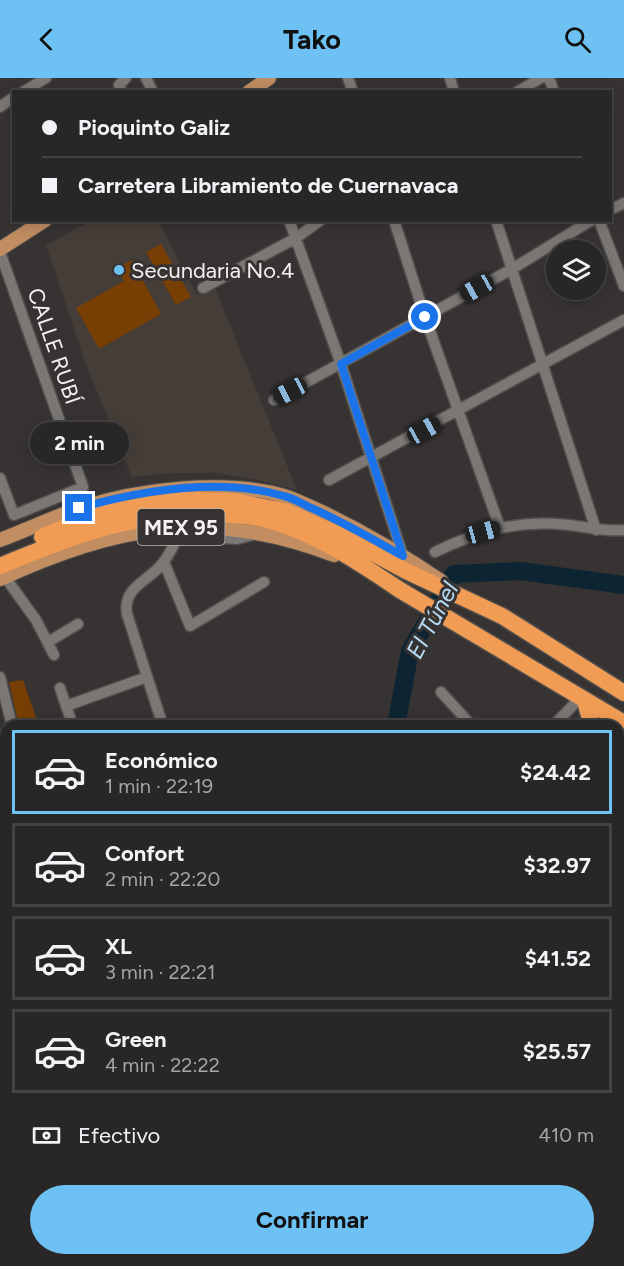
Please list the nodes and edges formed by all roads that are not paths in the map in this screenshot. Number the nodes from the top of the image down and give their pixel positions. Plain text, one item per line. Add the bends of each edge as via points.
1 (46, 78) edge
2 (126, 78) edge
3 (269, 78) edge
4 (541, 78) edge
5 (25, 90) edge
6 (121, 90) edge
7 (252, 90) edge
8 (520, 90) edge
9 (42, 222) edge
10 (291, 222) edge
11 (318, 222) edge
12 (395, 222) edge
13 (497, 222) edge
14 (589, 222) edge
15 (600, 222) edge
16 (296, 238) junction
17 (0, 251) edge
18 (512, 269) junction
19 (624, 286) edge
20 (203, 288) dead end
21 (425, 317) junction
22 (624, 320) edge
23 (543, 362) junction
24 (341, 364) junction
25 (274, 400) dead end
26 (458, 411) junction
27 (373, 458) junction
28 (0, 478) edge
29 (329, 480) dead end
30 (184, 527) junction
31 (500, 528) junction
32 (597, 530) junction
33 (624, 530) edge
34 (0, 540) edge
35 (435, 552) dead end
36 (0, 555) edge
37 (164, 562) junction
38 (406, 562) junction
39 (365, 567) junction
40 (2, 574) edge
41 (264, 582) dead end
42 (78, 624) dead end
43 (48, 642) junction
44 (54, 655) dead end
45 (0, 677) edge
46 (147, 677) junction
47 (60, 688) dead end
48 (441, 692) dead end
49 (624, 693) edge
50 (582, 699) junction
51 (66, 706) junction
52 (11, 720) edge
53 (71, 720) edge
54 (161, 720) edge
55 (467, 720) edge
56 (559, 720) edge
57 (590, 720) edge
58 (619, 720) edge

1 - 5 street
2 - 6 street via 119,85
3 - 7 main road
4 - 8 street
9 - 17 main road
10 - 16 street
11 - 16 street
12 - 21 street
13 - 18 street
14 - 18 street
15 - 19 street
16 - 20 street
16 - 24 street
17 - 28 street, CALLE RUBÍ via 83,487 14,515
18 - 21 street
18 - 23 street
21 - 24 street
21 - 26 street
22 - 23 street
23 - 26 street
23 - 32 street
24 - 25 street
24 - 27 street
26 - 27 street
26 - 31 street
27 - 29 street
27 - 38 street
30 - 37 street
30 - 39 main road, MEX 95 via 259,533
30 - 40 main road, MEX 95 via 95,543
31 - 32 street via 533,523
31 - 35 street
32 - 33 street
34 - 38 main road, MEX 95 via 79,508 113,499 204,486 285,496 342,522
36 - 38 highway via 119,508 205,499 285,511
37 - 41 street via 190,626
37 - 46 street via 130,593 125,603
38 - 49 highway via 502,616
39 - 40 highway via 276,522 206,514 118,523 56,543
39 - 50 highway, MEX 95
40 - 43 street
42 - 43 street
43 - 44 street
45 - 52 street
46 - 51 street
46 - 54 street
47 - 51 street
48 - 55 street
50 - 56 street
50 - 57 highway
50 - 58 highway, MEX 95
51 - 53 street

